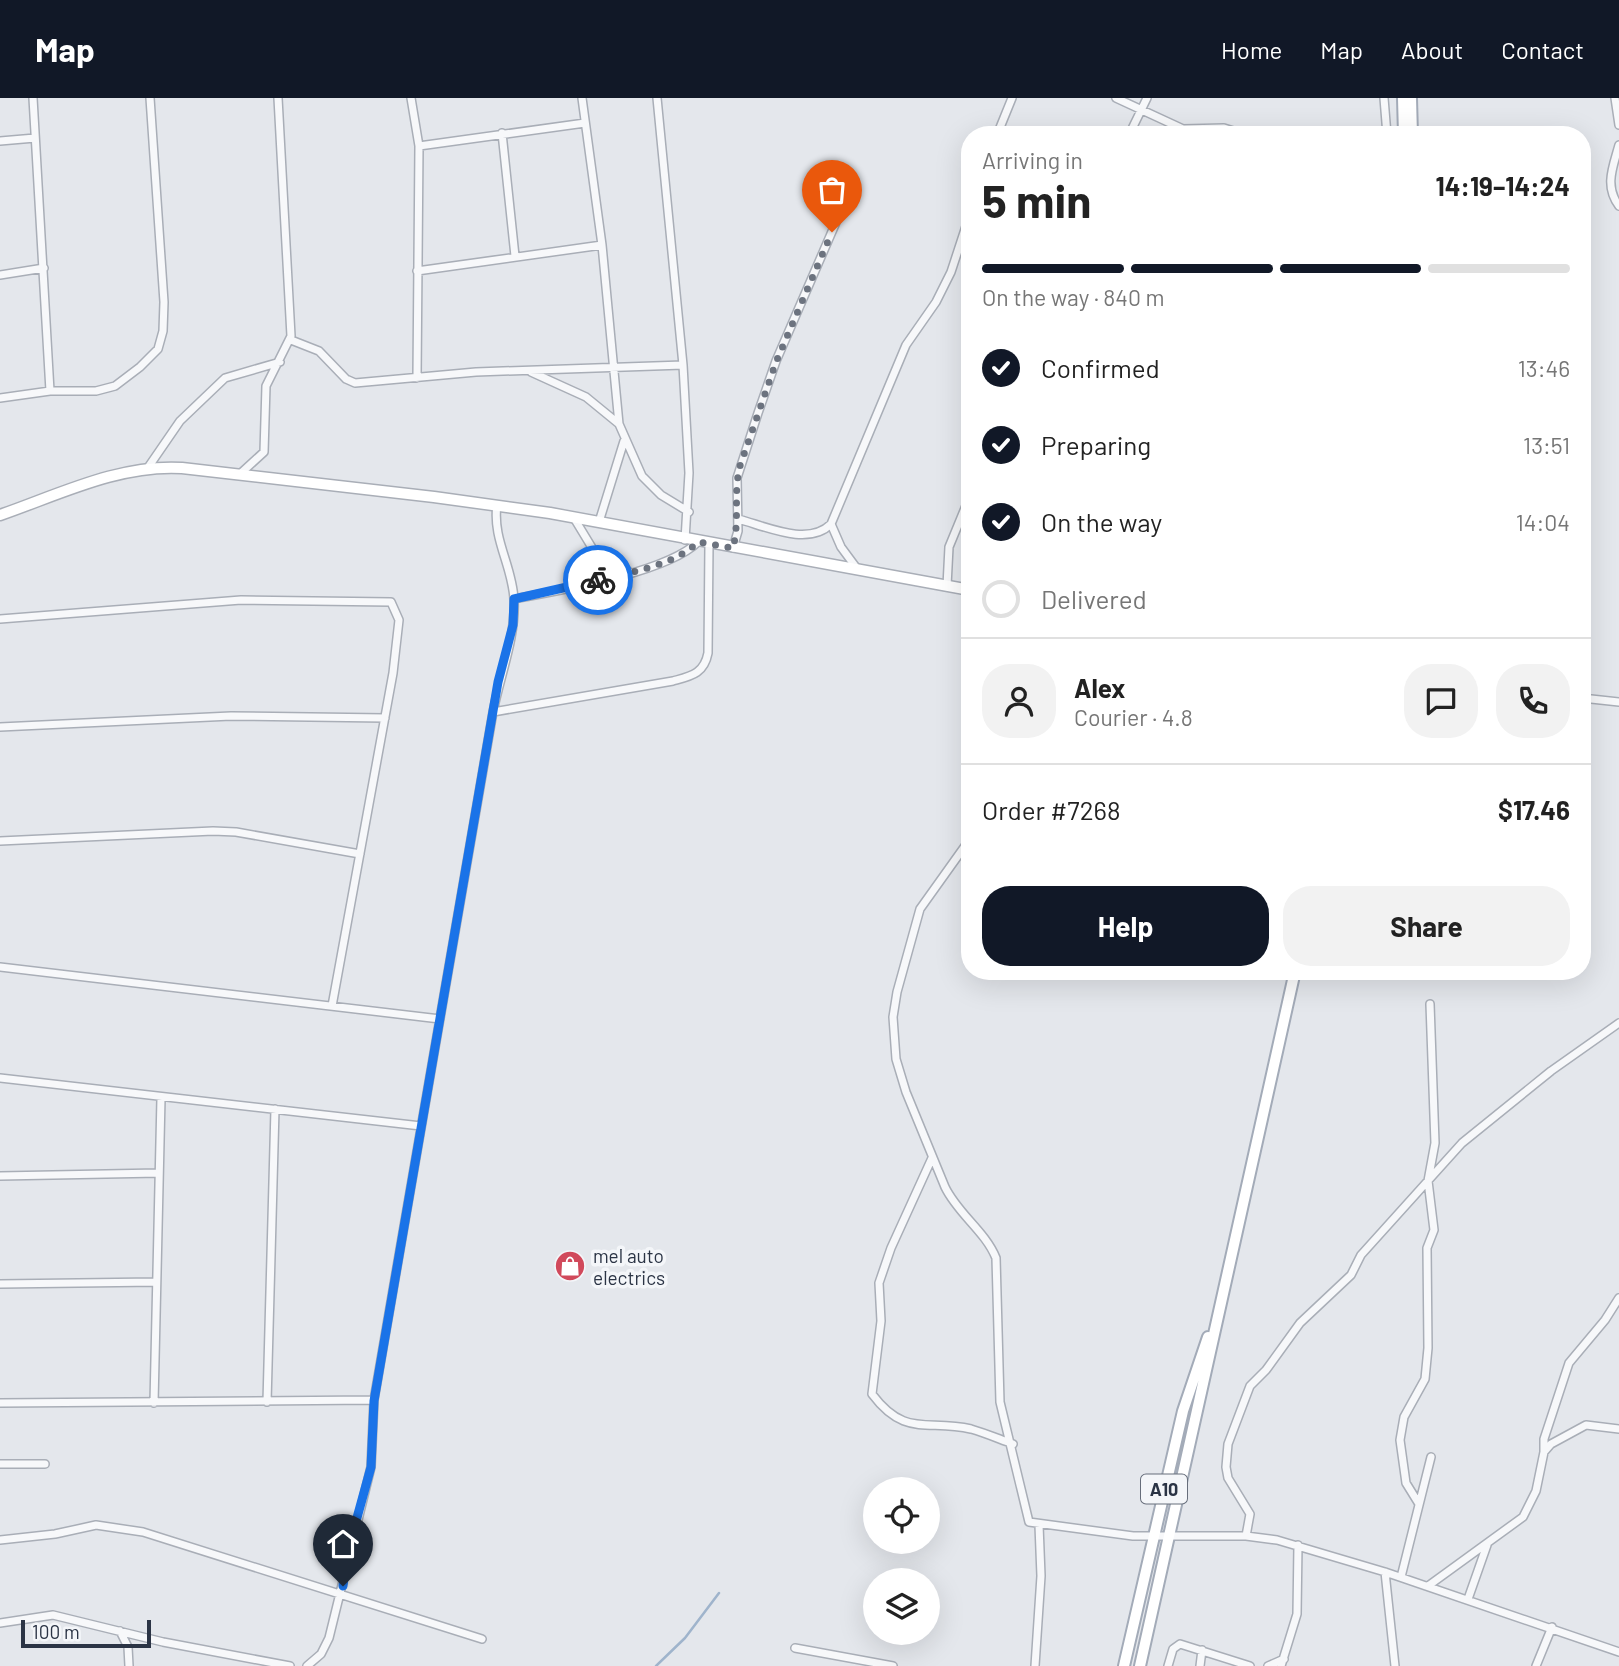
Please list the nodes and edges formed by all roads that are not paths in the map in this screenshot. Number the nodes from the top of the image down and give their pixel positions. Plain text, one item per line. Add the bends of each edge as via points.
1 (33, 98) edge
2 (150, 98) edge
3 (278, 98) edge
4 (411, 98) edge
5 (582, 98) edge
6 (657, 98) edge
7 (1012, 98) edge
8 (1116, 98) edge
9 (1147, 98) edge
10 (1384, 98) edge
11 (1615, 98) edge
12 (1409, 99) edge
13 (1142, 109) junction
14 (585, 123) junction
15 (1619, 125) edge
16 (1001, 126) edge
17 (1134, 126) edge
18 (1177, 126) edge
19 (1386, 126) edge
20 (1405, 126) edge
21 (1411, 126) edge
22 (502, 133) junction
23 (35, 138) junction
24 (0, 141) edge
25 (1619, 145) edge
26 (419, 146) junction
27 (853, 183) dead end
28 (1619, 206) edge
29 (961, 241) edge
30 (602, 245) junction
31 (515, 256) junction
32 (44, 268) junction
33 (417, 271) junction
34 (0, 275) edge
35 (290, 340) junction
36 (280, 362) junction
37 (683, 365) junction
38 (528, 370) junction
39 (614, 370) junction
40 (417, 379) junction
41 (50, 391) junction
42 (0, 398) edge
43 (619, 424) junction
44 (624, 441) junction
45 (147, 469) junction
46 (241, 473) junction
47 (497, 505) junction
48 (689, 512) junction
49 (0, 515) edge
50 (574, 518) junction
51 (961, 518) edge
52 (738, 519) junction
53 (598, 522) junction
54 (831, 524) junction
55 (685, 540) junction
56 (704, 543) junction
57 (733, 548) junction
58 (858, 570) junction
59 (631, 573) junction
60 (947, 586) junction
61 (961, 588) edge
62 (514, 599) junction
63 (0, 618) edge
64 (1591, 699) edge
65 (1619, 702) edge
66 (493, 712) junction
67 (385, 718) junction
68 (0, 727) edge
69 (0, 841) edge
70 (961, 852) edge
71 (360, 854) junction
72 (0, 967) edge
73 (1293, 980) edge
74 (1430, 1004) dead end
75 (332, 1006) junction
76 (440, 1019) junction
77 (1619, 1023) edge
78 (0, 1078) edge
79 (161, 1098) junction
80 (275, 1109) junction
81 (421, 1126) junction
82 (932, 1158) junction
83 (159, 1173) junction
84 (0, 1176) edge
85 (1428, 1181) junction
86 (156, 1282) junction
87 (0, 1284) edge
88 (1619, 1298) edge
89 (1216, 1314) junction
90 (374, 1401) junction
91 (267, 1402) junction
92 (0, 1403) edge
93 (154, 1403) junction
94 (1619, 1429) edge
95 (1013, 1444) junction
96 (1544, 1452) junction
97 (1431, 1457) dead end
98 (0, 1464) edge
99 (45, 1464) dead end
100 (1419, 1504) junction
101 (1039, 1525) junction
102 (1153, 1534) junction
103 (1170, 1534) junction
104 (1247, 1536) junction
105 (0, 1540) edge
106 (1489, 1542) junction
107 (1297, 1545) junction
108 (1385, 1572) junction
109 (1401, 1577) junction
110 (1428, 1586) junction
111 (342, 1597) junction
112 (1468, 1599) junction
113 (0, 1623) edge
114 (1552, 1627) junction
115 (120, 1631) junction
116 (482, 1639) dead end
117 (795, 1648) dead end
118 (1202, 1650) junction
119 (1619, 1652) edge
120 (1283, 1662) edge
121 (129, 1666) edge
122 (290, 1666) edge
123 (307, 1666) edge
124 (893, 1666) edge
125 (1035, 1666) edge
126 (1124, 1666) edge
127 (1140, 1666) edge
128 (1168, 1666) edge
129 (1199, 1666) edge
130 (1250, 1666) edge
131 (1268, 1666) edge
132 (1395, 1666) edge
133 (1536, 1666) edge

1 - 23 street
2 - 41 street via 164,302 162,340 151,358 107,389
3 - 35 street
4 - 26 street
5 - 14 street
6 - 37 street
7 - 16 street
8 - 13 street
9 - 13 street
10 - 19 street
11 - 15 street
12 - 20 main road
12 - 21 main road
13 - 17 street
13 - 18 street
14 - 22 street
14 - 30 street
22 - 26 street
22 - 31 street
23 - 24 street
23 - 32 street
25 - 28 street via 1610,190
26 - 33 street
27 - 52 street via 758,413 737,478
29 - 54 street via 936,302 906,345
30 - 31 street
30 - 39 street
31 - 33 street
32 - 34 street
32 - 41 street
33 - 40 street
35 - 36 street
35 - 40 street via 319,351 350,382
36 - 45 street via 225,378 180,421
36 - 46 street via 265,393 264,452
37 - 39 street
37 - 48 street
38 - 39 street
38 - 40 street
38 - 43 street via 586,397
39 - 43 street
41 - 42 street
43 - 44 street
44 - 48 street via 642,477
44 - 53 street
45 - 46 street
45 - 49 street via 104,478
46 - 47 street
47 - 50 street
47 - 62 street via 496,531
48 - 55 street
50 - 53 street
50 - 59 street via 594,551
51 - 60 street via 949,547
52 - 54 street via 801,534 816,534
52 - 57 street
53 - 55 street
54 - 58 street
55 - 56 street
56 - 57 street
56 - 59 street
56 - 66 street via 708,653 698,673
57 - 58 street
58 - 60 street
59 - 62 street
60 - 61 street
62 - 66 street via 513,625
63 - 67 street via 241,600 391,602 399,620
64 - 65 street
66 - 76 street
67 - 68 street via 231,716
67 - 71 street
69 - 71 street via 224,831
70 - 82 street via 920,909 894,1003 896,1059
71 - 75 street
72 - 75 street
73 - 89 main road, A10
74 - 85 street via 1435,1143
75 - 76 street
76 - 81 street
77 - 85 street via 1462,1143
78 - 79 street
79 - 80 street
79 - 83 street
80 - 81 street
80 - 91 street
81 - 90 street
82 - 95 street via 952,1202 996,1258 1000,1402
82 - 95 street via 879,1283 881,1321 872,1394 887,1414 920,1427 969,1429
83 - 84 street
83 - 86 street
85 - 100 street via 1434,1230 1427,1248 1425,1379 1404,1417 1401,1440 1406,1483
85 - 104 street via 1361,1255 1351,1275 1295,1328 1250,1387 1228,1444 1226,1467 1250,1514
86 - 87 street
86 - 93 street
88 - 96 street via 1569,1363
89 - 102 main road, A10 via 1189,1390
89 - 103 main road, A10
90 - 91 street
90 - 111 street via 371,1467 347,1554
91 - 93 street
92 - 93 street
94 - 96 street via 1596,1424 1574,1429
95 - 101 street via 1027,1516
96 - 106 street via 1530,1507
97 - 100 street
98 - 99 street
100 - 109 street
101 - 102 street via 1133,1536
101 - 125 street
102 - 103 street
102 - 126 main road, A10
103 - 104 street
103 - 127 main road, A10
104 - 107 street
105 - 111 street via 96,1525 143,1532
106 - 110 street
106 - 112 street
107 - 108 street
107 - 120 street via 1297,1614
108 - 109 street
108 - 132 street
109 - 110 street
110 - 112 street
111 - 116 street
111 - 123 street via 326,1646
112 - 114 street
113 - 115 street via 53,1615
114 - 119 street
114 - 133 street
115 - 121 street via 128,1647
115 - 122 street
117 - 124 street
118 - 128 street via 1177,1645
118 - 129 street
118 - 130 street
120 - 131 street

